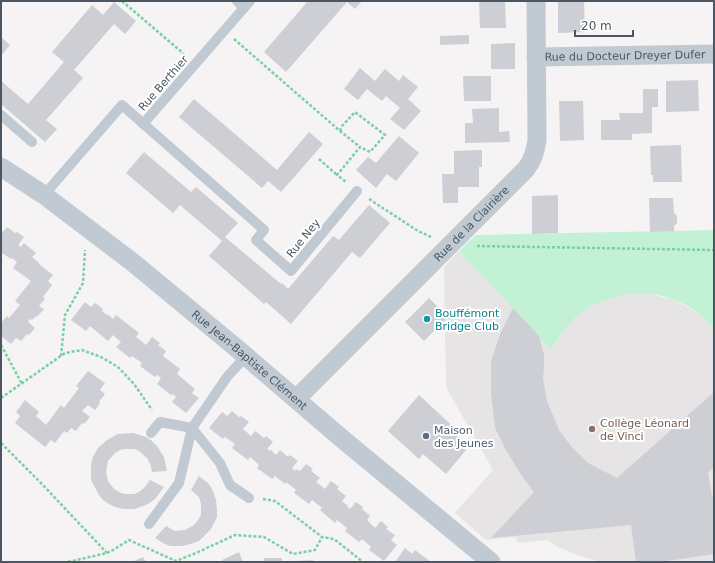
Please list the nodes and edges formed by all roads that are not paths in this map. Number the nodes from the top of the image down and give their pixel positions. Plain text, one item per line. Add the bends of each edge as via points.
1 (536, 1) edge
2 (244, 3) edge
3 (714, 54) edge
4 (536, 57) junction
5 (1, 115) edge
6 (143, 124) junction
7 (32, 142) dead end
8 (1, 167) edge
9 (357, 191) road end
10 (44, 195) junction
11 (246, 356) junction
12 (296, 399) junction
13 (192, 428) junction
14 (151, 433) dead end
15 (249, 498) road end
16 (149, 524) dead end
17 (491, 562) edge

1 - 4 street, Rue de la Clairière
2 - 6 lane, Rue Berthier via 224,31
3 - 4 street, Rue du Docteur Dreyer Dufer
4 - 12 street, Rue de la Clairière via 538,140 532,162
5 - 7 lane
6 - 9 lane, Rue Ney via 264,230 256,240 291,271
6 - 10 lane, Rue Berthier via 122,105
8 - 10 street, Rue Jean-Baptiste Clément
10 - 11 street, Rue Jean-Baptiste Clément via 131,261
11 - 12 street, Rue Jean-Baptiste Clément
11 - 13 lane via 227,377
12 - 17 street, Rue Jean-Baptiste Clément
13 - 14 lane via 160,422
13 - 15 lane via 220,463 230,485
13 - 16 lane via 178,482

